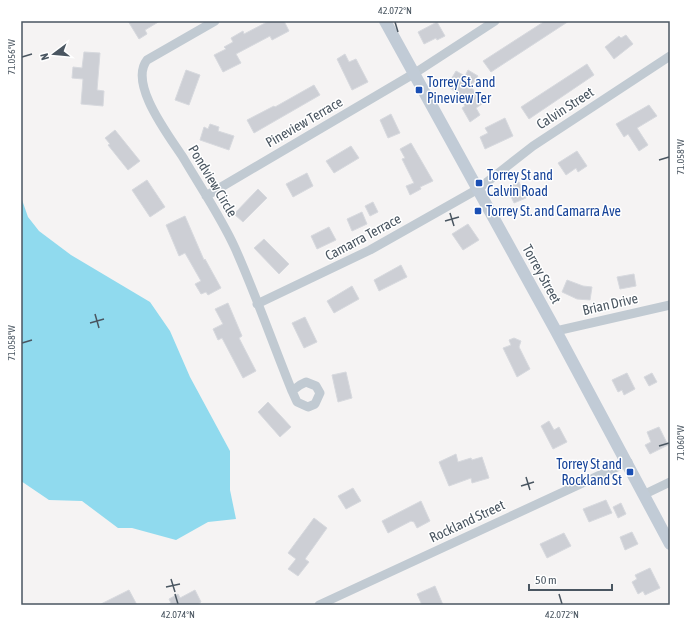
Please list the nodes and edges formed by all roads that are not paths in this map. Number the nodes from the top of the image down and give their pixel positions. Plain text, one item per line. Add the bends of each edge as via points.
1 (215, 21) edge
2 (385, 21) edge
3 (495, 21) edge
4 (670, 56) edge
5 (415, 73) junction
6 (478, 189) junction
7 (206, 196) junction
8 (257, 304) junction
9 (670, 304) edge
10 (556, 331) junction
11 (292, 391) dead end
12 (628, 462) junction
13 (670, 482) edge
14 (645, 494) junction
15 (670, 544) edge
16 (319, 605) edge

1 - 7 street, Pondview Circle via 147,60 142,70 143,85 149,101
2 - 5 main road, Torrey Street
3 - 5 street, Pineview Terrace
4 - 6 street, Calvin Street via 533,146
5 - 6 main road, Torrey Street
5 - 7 street, Pineview Terrace
6 - 8 street, Camarra Terrace via 370,250
6 - 10 main road, Torrey Street
7 - 8 street, Pondview Circle via 235,247
8 - 11 street, Pondview Circle
9 - 10 street, Brian Drive
10 - 12 main road, Torrey Street
12 - 14 main road, Torrey Street
12 - 16 street, Rockland Street
13 - 14 street
14 - 15 main road, Torrey Street

